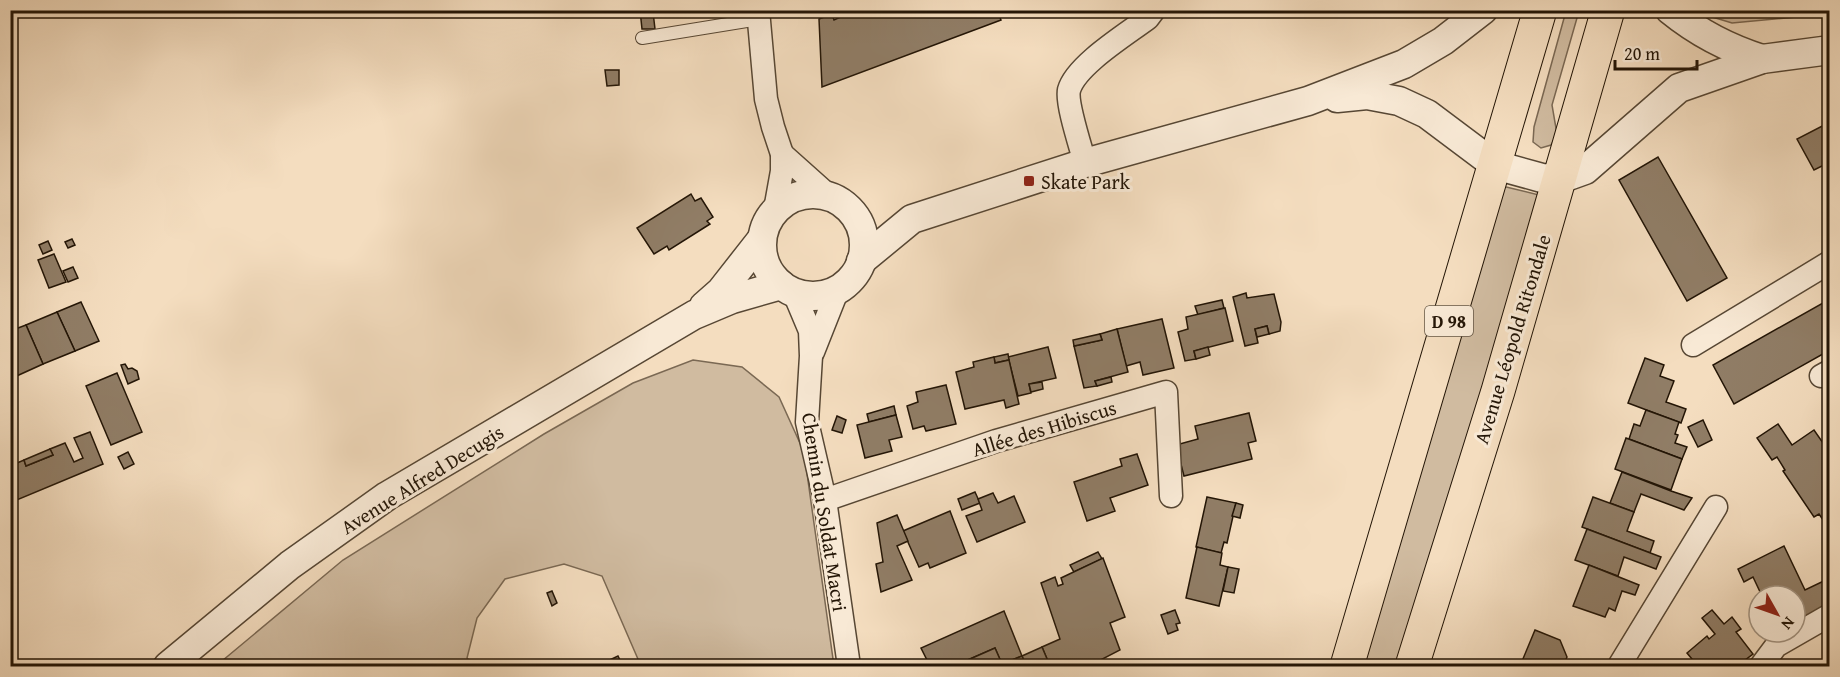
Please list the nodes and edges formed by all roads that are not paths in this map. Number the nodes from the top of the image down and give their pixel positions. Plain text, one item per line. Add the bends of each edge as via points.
1 (1154, 10) edge
2 (1483, 10) edge
3 (1540, 10) edge
4 (1608, 10) edge
5 (1670, 10) edge
6 (759, 15) edge
7 (642, 38) dead end
8 (1830, 50) edge
9 (1762, 59) junction
10 (1308, 100) junction
11 (782, 154) junction
12 (1085, 162) junction
13 (1495, 165) junction
14 (1560, 179) junction
15 (838, 201) junction
16 (774, 210) junction
17 (912, 219) junction
18 (761, 240) junction
19 (861, 261) junction
20 (1830, 262) edge
21 (787, 289) junction
22 (838, 290) junction
23 (694, 315) junction
24 (1693, 345) dead end
25 (811, 356) junction
26 (1171, 496) dead end
27 (825, 500) junction
28 (1716, 507) dead end
29 (1830, 615) edge
30 (168, 666) edge
31 (849, 666) edge
32 (1347, 666) edge
33 (1412, 666) edge
34 (1619, 666) edge
35 (1761, 666) edge

1 - 12 street via 1084,66 1070,90
2 - 10 street via 1443,41 1404,64
3 - 13 highway, D 98
4 - 14 highway, Avenue Léopold Ritondale
5 - 9 street via 1697,30
6 - 7 lane
6 - 11 street via 766,99
8 - 9 street
9 - 14 street via 1679,88 1585,170
10 - 12 street
10 - 13 street via 1367,95 1400,101 1427,114
11 - 15 street
11 - 16 street
12 - 17 street
13 - 14 street
13 - 32 highway, D 98
14 - 33 highway, Avenue Léopold Ritondale
15 - 16 street via 814,193 800,195
15 - 17 street via 885,217
15 - 19 street via 861,226
16 - 18 street
17 - 19 street
18 - 21 street via 766,265
18 - 23 street, Avenue Alfred Decugis via 721,291
19 - 22 street via 852,278
20 - 24 street
21 - 22 street via 816,296
21 - 23 street, Avenue Alfred Decugis via 732,299
21 - 25 street, Chemin du Soldat Macri via 810,331
22 - 25 street, Chemin du Soldat Macri
23 - 30 street, Avenue Alfred Decugis via 387,496 290,565
25 - 27 street, Chemin du Soldat Macri via 807,422
26 - 27 street, Allée des Hibiscus via 1166,392 996,441
27 - 31 street, Chemin du Soldat Macri
28 - 34 street
29 - 35 street via 1776,646

